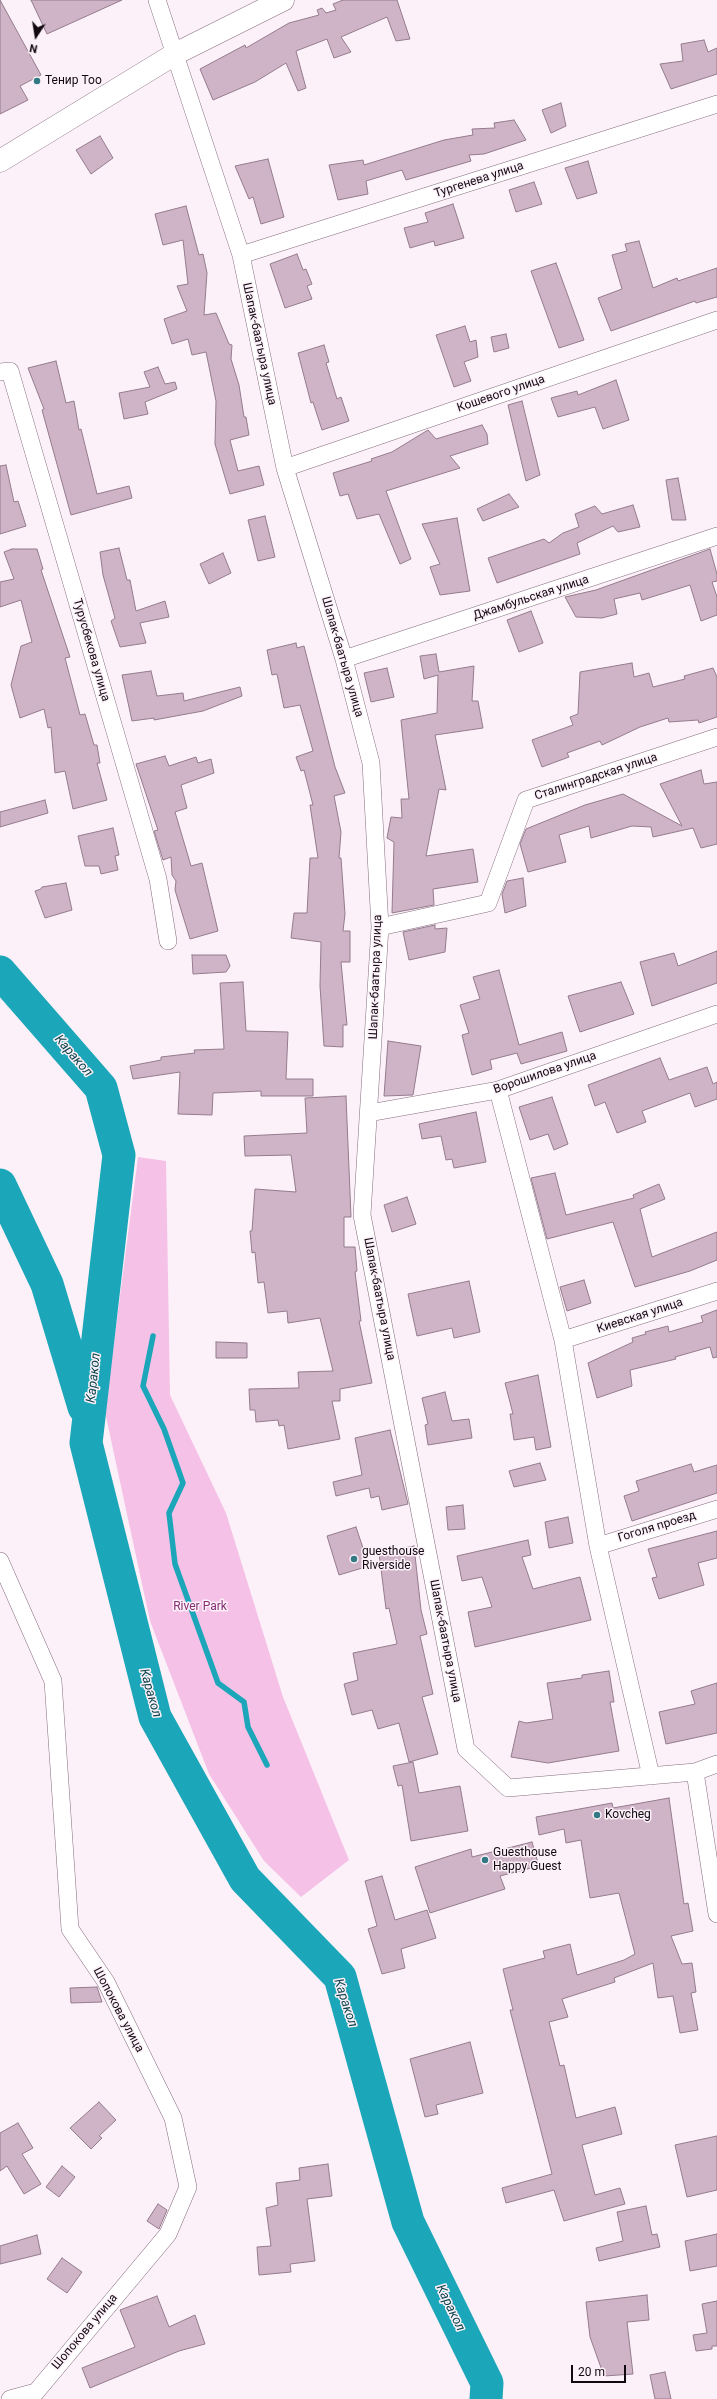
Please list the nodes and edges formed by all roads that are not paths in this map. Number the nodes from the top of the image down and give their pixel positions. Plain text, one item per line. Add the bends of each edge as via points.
1 (157, 0) edge
2 (282, 0) edge
3 (175, 54) junction
4 (717, 104) edge
5 (0, 161) edge
6 (241, 255) junction
7 (717, 320) edge
8 (0, 372) edge
9 (285, 468) junction
10 (717, 536) edge
11 (344, 659) junction
12 (717, 737) edge
13 (380, 926) junction
14 (168, 941) dead end
15 (717, 1014) edge
16 (498, 1090) junction
17 (369, 1113) junction
18 (717, 1291) edge
19 (563, 1340) junction
20 (717, 1509) edge
21 (598, 1546) junction
22 (0, 1562) edge
23 (717, 1764) edge
24 (695, 1772) junction
25 (651, 1776) junction
26 (717, 1914) edge
27 (36, 2395) edge
28 (10, 2399) edge

1 - 3 street, Шапак-баатыра улица
2 - 3 street
3 - 5 street
3 - 6 street, Шапак-баатыра улица
4 - 6 street, Тургенева улица
6 - 9 street, Шапак-баатыра улица
7 - 9 street, Кошевого улица
8 - 14 street, Турусбекова улица via 10,371 158,879
9 - 11 street, Шапак-баатыра улица
10 - 11 street, Джамбульская улица
11 - 13 street, Шапак-баатыра улица via 371,763
12 - 13 street, Сталинградская улица via 526,800 488,903
13 - 17 street, Шапак-баатыра улица
15 - 16 street, Ворошилова улица
16 - 17 street, Ворошилова улица
16 - 19 street
17 - 25 street, Шапак-баатыра улица via 362,1215 466,1749 508,1788
18 - 19 street, Киевская улица
19 - 21 street
20 - 21 street, Гоголя проезд
21 - 25 street
22 - 27 street, Шопокова улица via 53,1681 70,1929 106,1982 173,2118 188,2187 168,2234
23 - 24 street, Шапак-баатыра улица
24 - 25 street, Шапак-баатыра улица
24 - 26 street
27 - 28 street

